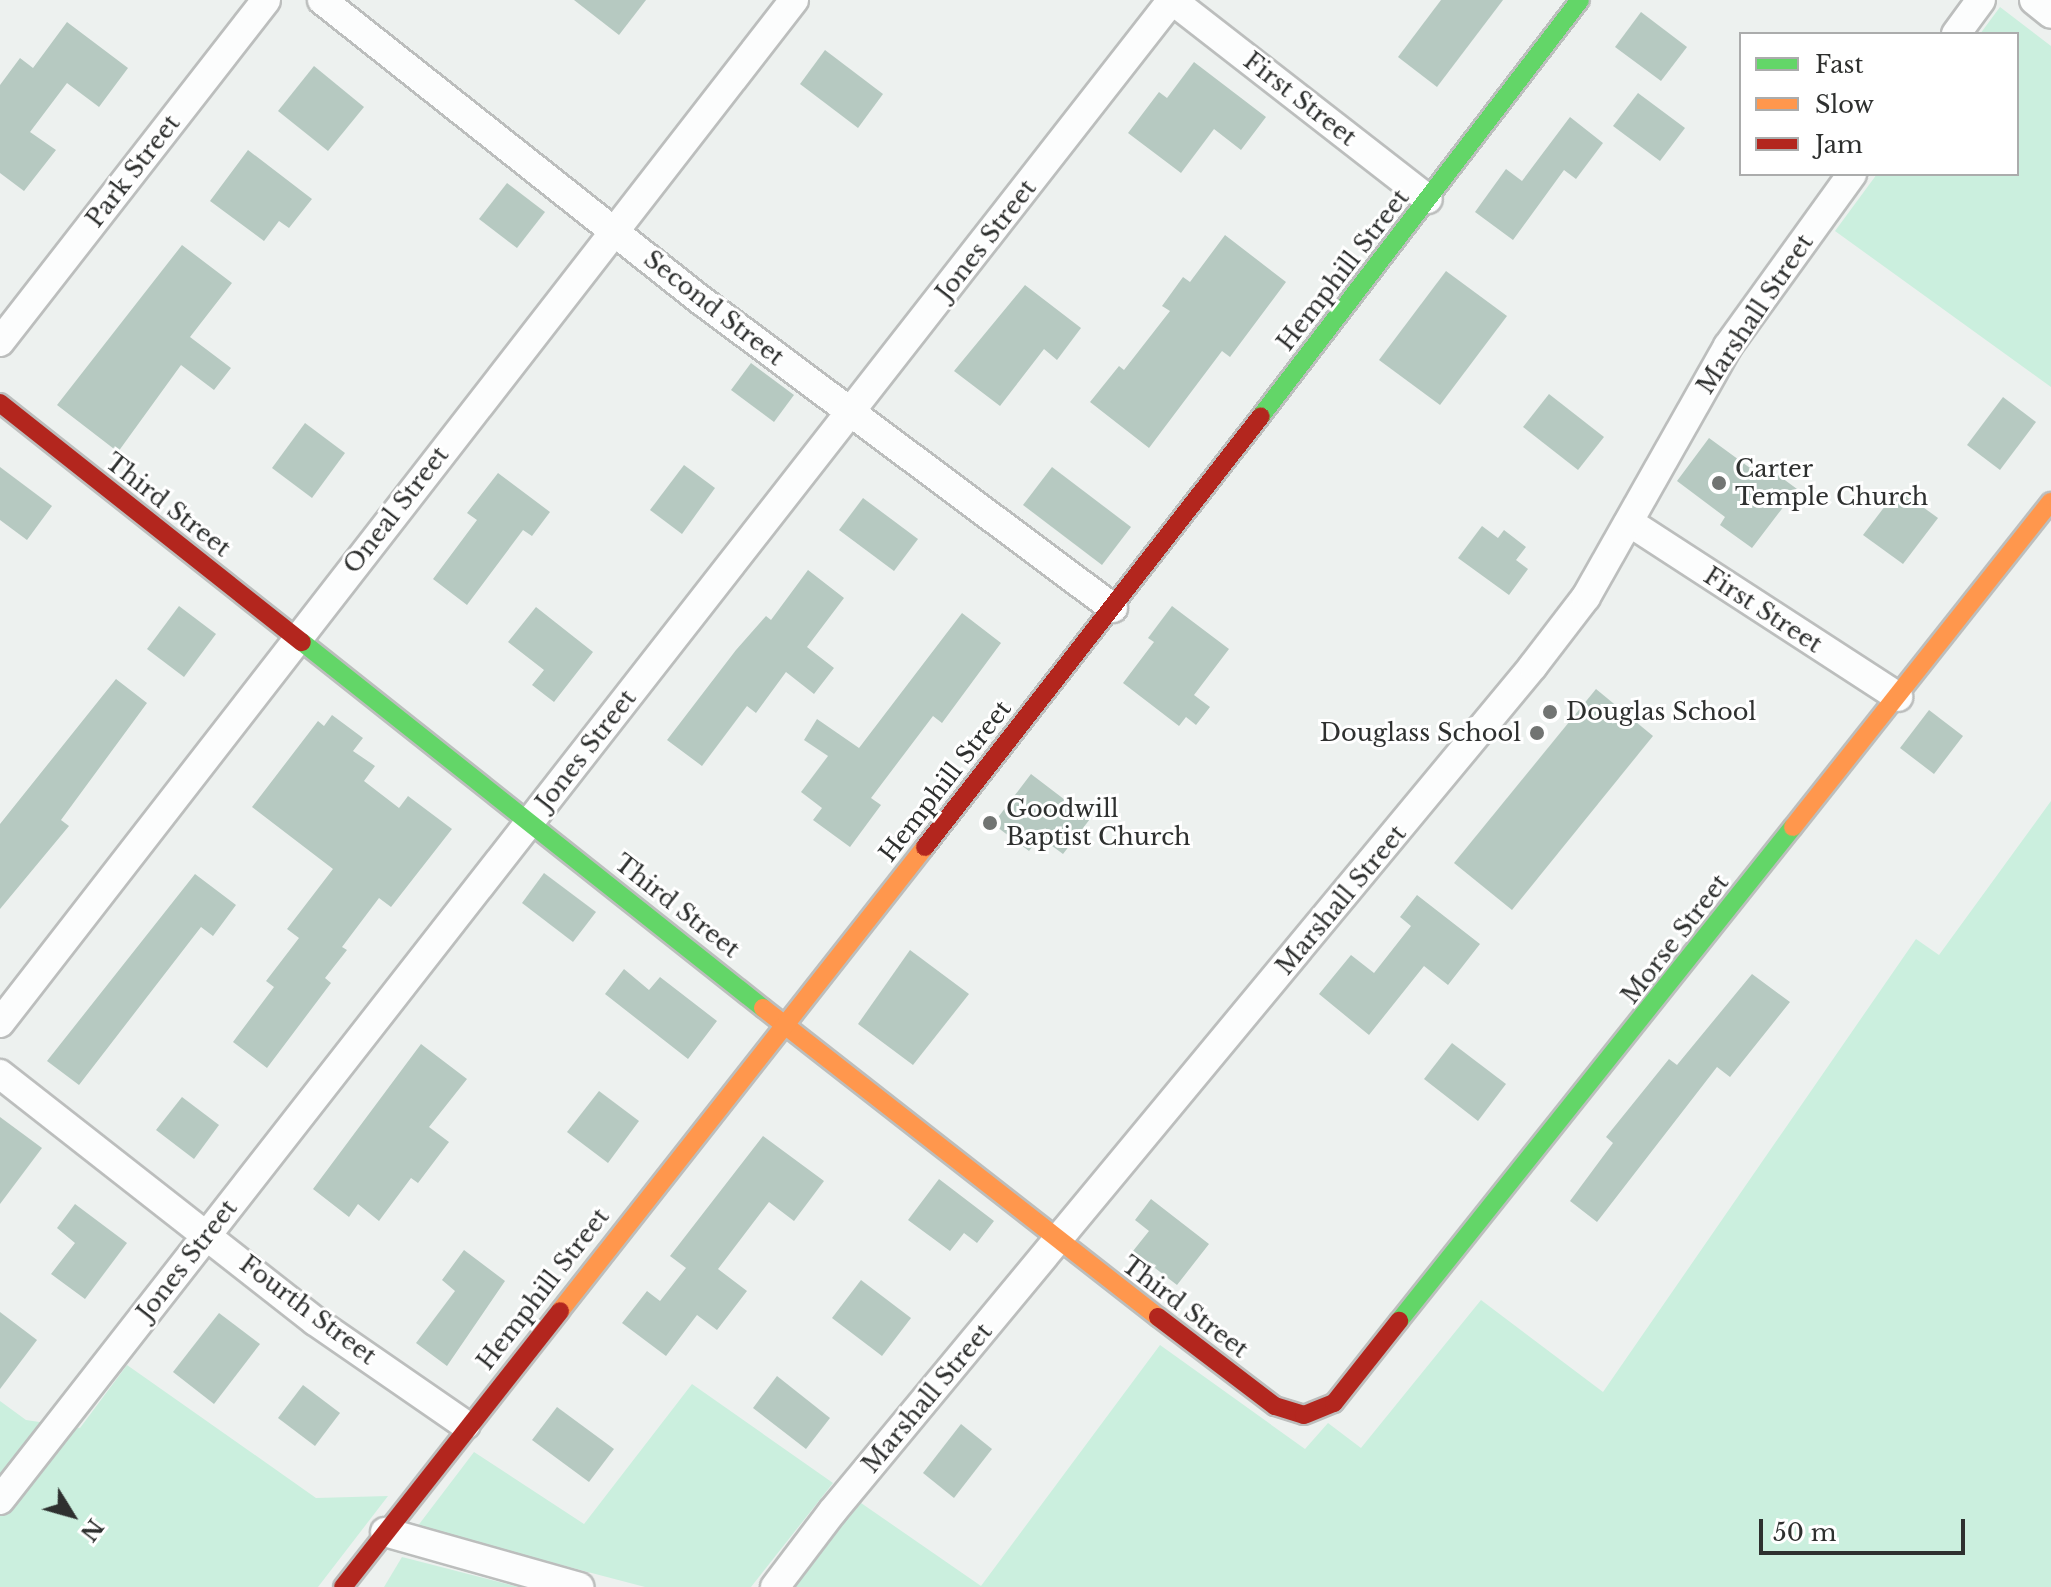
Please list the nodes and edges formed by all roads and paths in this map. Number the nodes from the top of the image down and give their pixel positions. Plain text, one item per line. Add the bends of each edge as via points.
1 (266, 0) edge
2 (322, 0) edge
3 (794, 0) edge
4 (1172, 0) edge
5 (1580, 0) edge
6 (1981, 0) edge
7 (2034, 0) edge
8 (2051, 14) edge
9 (1957, 32) edge
10 (1851, 176) edge
11 (1428, 199) junction
12 (614, 230) junction
13 (0, 342) edge
14 (0, 403) edge
15 (850, 411) junction
16 (2051, 502) edge
17 (1629, 522) junction
18 (1113, 608) junction
19 (296, 638) junction
20 (1898, 697) junction
21 (530, 821) junction
22 (786, 1021) junction
23 (0, 1023) edge
24 (0, 1074) edge
25 (208, 1233) junction
26 (1058, 1241) junction
27 (1334, 1403) joint
28 (466, 1425) junction
29 (0, 1500) edge
30 (385, 1532) junction
31 (343, 1587) edge
32 (579, 1587) edge
33 (775, 1587) edge

1 - 13 street, Park Street
2 - 12 street, Second Street
3 - 12 street, Oneal Street
4 - 11 street, First Street
4 - 15 street, Jones Street
5 - 11 street, Hemphill Street
6 - 9 street
7 - 8 street
10 - 17 street, Marshall Street via 1728,346
11 - 18 street, Hemphill Street
12 - 15 street, Second Street
12 - 19 street, Oneal Street
14 - 19 street, Third Street
15 - 18 street, Second Street
15 - 21 street, Jones Street
16 - 20 street, Morse Street
17 - 20 street, First Street
17 - 26 street, Marshall Street via 1586,597 1533,666
18 - 22 street, Hemphill Street
19 - 21 street, Third Street
19 - 23 street, Oneal Street
20 - 27 street, Morse Street
21 - 22 street, Third Street
21 - 25 street, Jones Street
22 - 26 street, Third Street
22 - 28 street, Hemphill Street
24 - 25 street, Fourth Street
25 - 28 street, Fourth Street via 315,1321
25 - 29 street, Jones Street
26 - 27 street, Third Street via 1275,1406 1304,1415
26 - 33 street, Marshall Street
28 - 30 street, Hemphill Street
30 - 31 street, Hemphill Street
30 - 32 street

